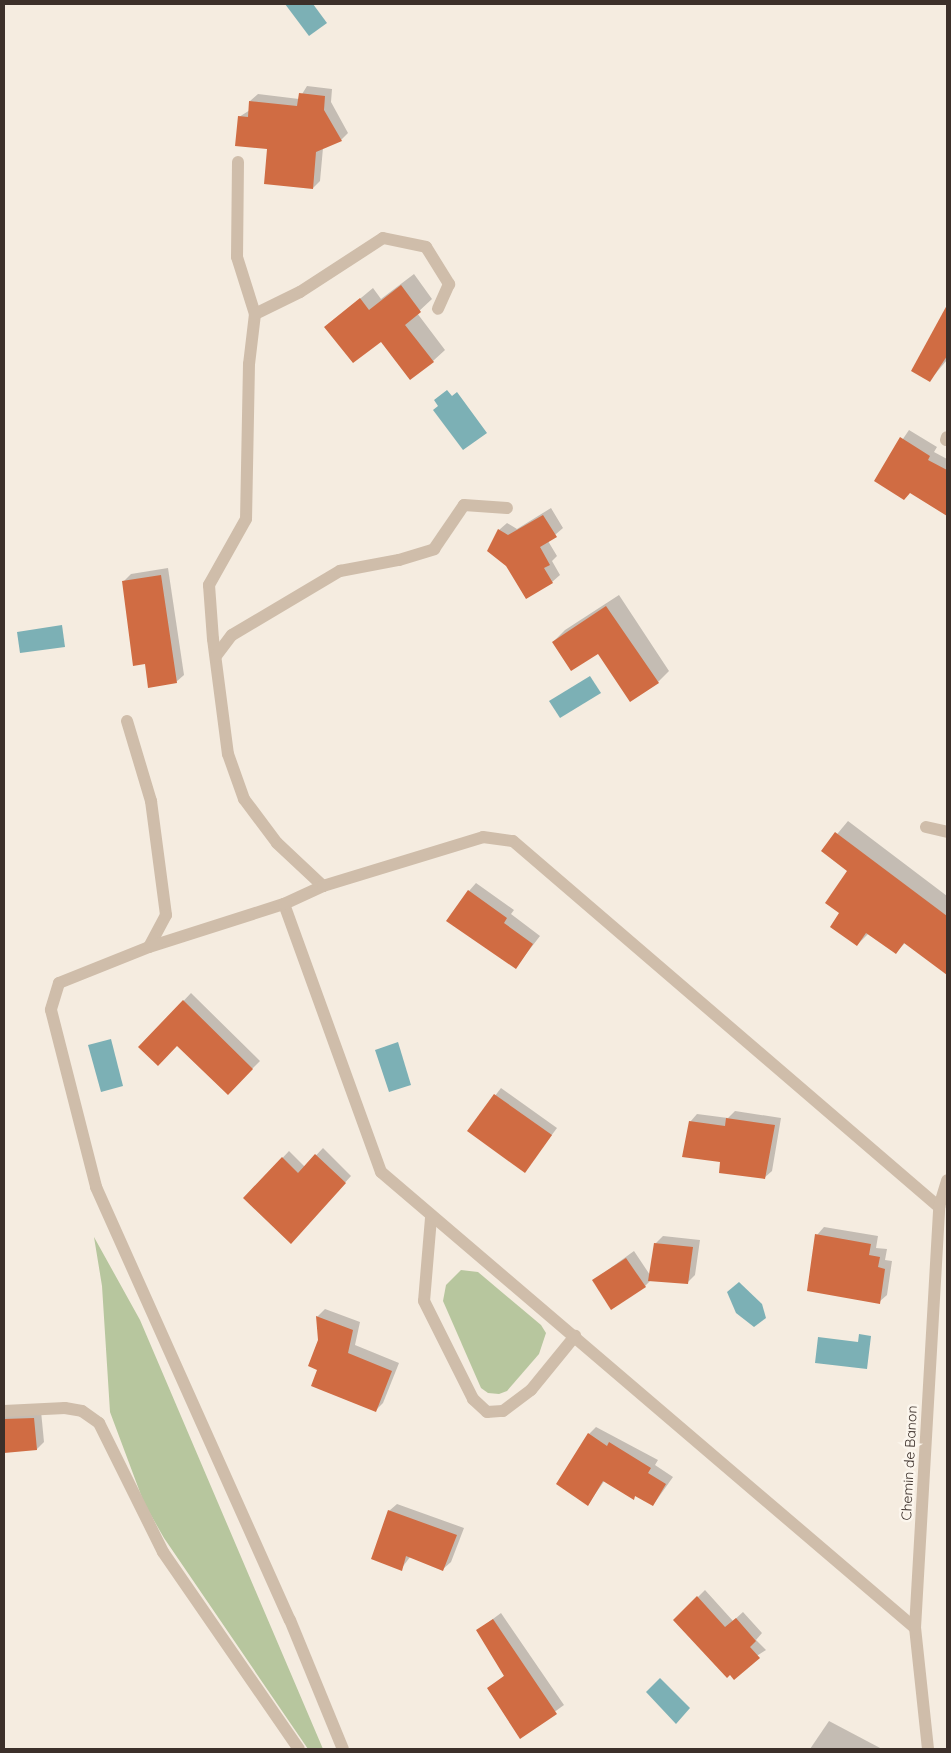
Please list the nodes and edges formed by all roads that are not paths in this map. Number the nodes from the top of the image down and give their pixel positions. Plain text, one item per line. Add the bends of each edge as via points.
1 (238, 162) dead end
2 (438, 309) dead end
3 (254, 314) junction
4 (507, 508) dead end
5 (216, 656) junction
6 (127, 721) dead end
7 (926, 827) dead end
8 (947, 832) edge
9 (323, 886) junction
10 (284, 904) junction
11 (149, 947) junction
12 (947, 1180) edge
13 (939, 1207) junction
14 (431, 1218) junction
15 (575, 1336) junction
16 (4, 1411) edge
17 (915, 1628) junction
18 (299, 1749) edge
19 (343, 1749) edge
20 (928, 1749) edge

1 - 3 street via 237,257
2 - 3 street via 449,284 426,247 383,238 300,292
3 - 5 street via 249,364 246,519 209,585
4 - 5 street via 464,505 434,549 399,560 340,571 232,635
5 - 9 street via 228,754 244,799 277,843
6 - 11 street via 151,801 166,916
7 - 8 street
9 - 10 street
9 - 13 street via 483,837 512,841
10 - 11 street
10 - 14 street via 381,1172
11 - 19 street via 59,983 51,1010 96,1187 290,1620
12 - 13 street, Chemin de Banon
13 - 17 street, Chemin de Banon
14 - 15 street
14 - 15 street via 424,1301 472,1399 488,1412 503,1410 531,1390
15 - 17 street
16 - 18 street via 65,1408 82,1411 99,1423 163,1552
17 - 20 street, Chemin de Banon

